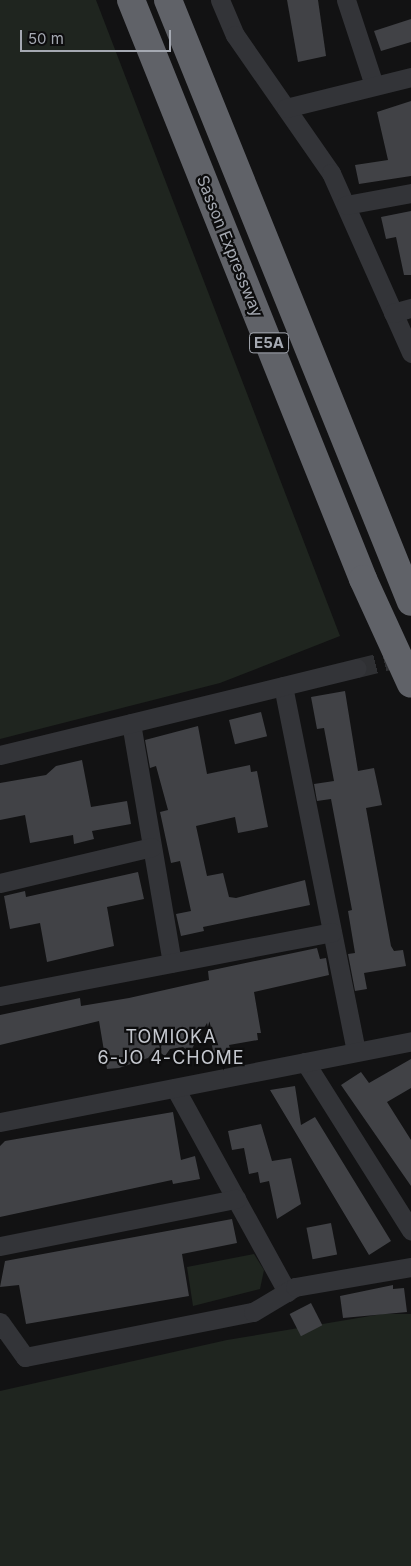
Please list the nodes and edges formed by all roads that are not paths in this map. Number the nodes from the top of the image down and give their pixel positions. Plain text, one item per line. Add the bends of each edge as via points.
1 (131, 0) edge
2 (168, 0) edge
3 (220, 0) edge
4 (346, 0) edge
5 (411, 77) edge
6 (374, 85) junction
7 (286, 108) junction
8 (411, 193) edge
9 (346, 205) junction
10 (402, 310) edge
11 (411, 353) edge
12 (411, 602) edge
13 (357, 668) tunnel mouth
14 (411, 684) edge
15 (283, 686) junction
16 (131, 723) junction
17 (0, 755) edge
18 (152, 847) junction
19 (0, 883) edge
20 (332, 932) junction
21 (172, 963) junction
22 (0, 996) edge
23 (411, 1040) edge
24 (356, 1052) junction
25 (305, 1062) junction
26 (175, 1088) junction
27 (0, 1122) edge
28 (236, 1199) junction
29 (411, 1230) edge
30 (0, 1246) edge
31 (411, 1267) edge
32 (286, 1292) junction
33 (0, 1322) edge

1 - 14 highway, Sasson Expressway / E5A via 363,578
2 - 12 highway, Sasson Expressway / E5A
3 - 7 street via 235,35
4 - 6 street
5 - 6 street
6 - 7 street
7 - 9 street via 331,173
8 - 9 street
9 - 10 street
10 - 11 street
13 - 15 street
15 - 16 street
15 - 20 street
16 - 17 street
16 - 18 street
18 - 19 street
18 - 21 street
20 - 21 street
20 - 24 street
21 - 22 street
23 - 24 street
24 - 25 street
25 - 26 street
25 - 29 street
26 - 27 street
26 - 28 street
28 - 30 street
28 - 32 street
31 - 32 street
32 - 33 street via 253,1312 25,1357

